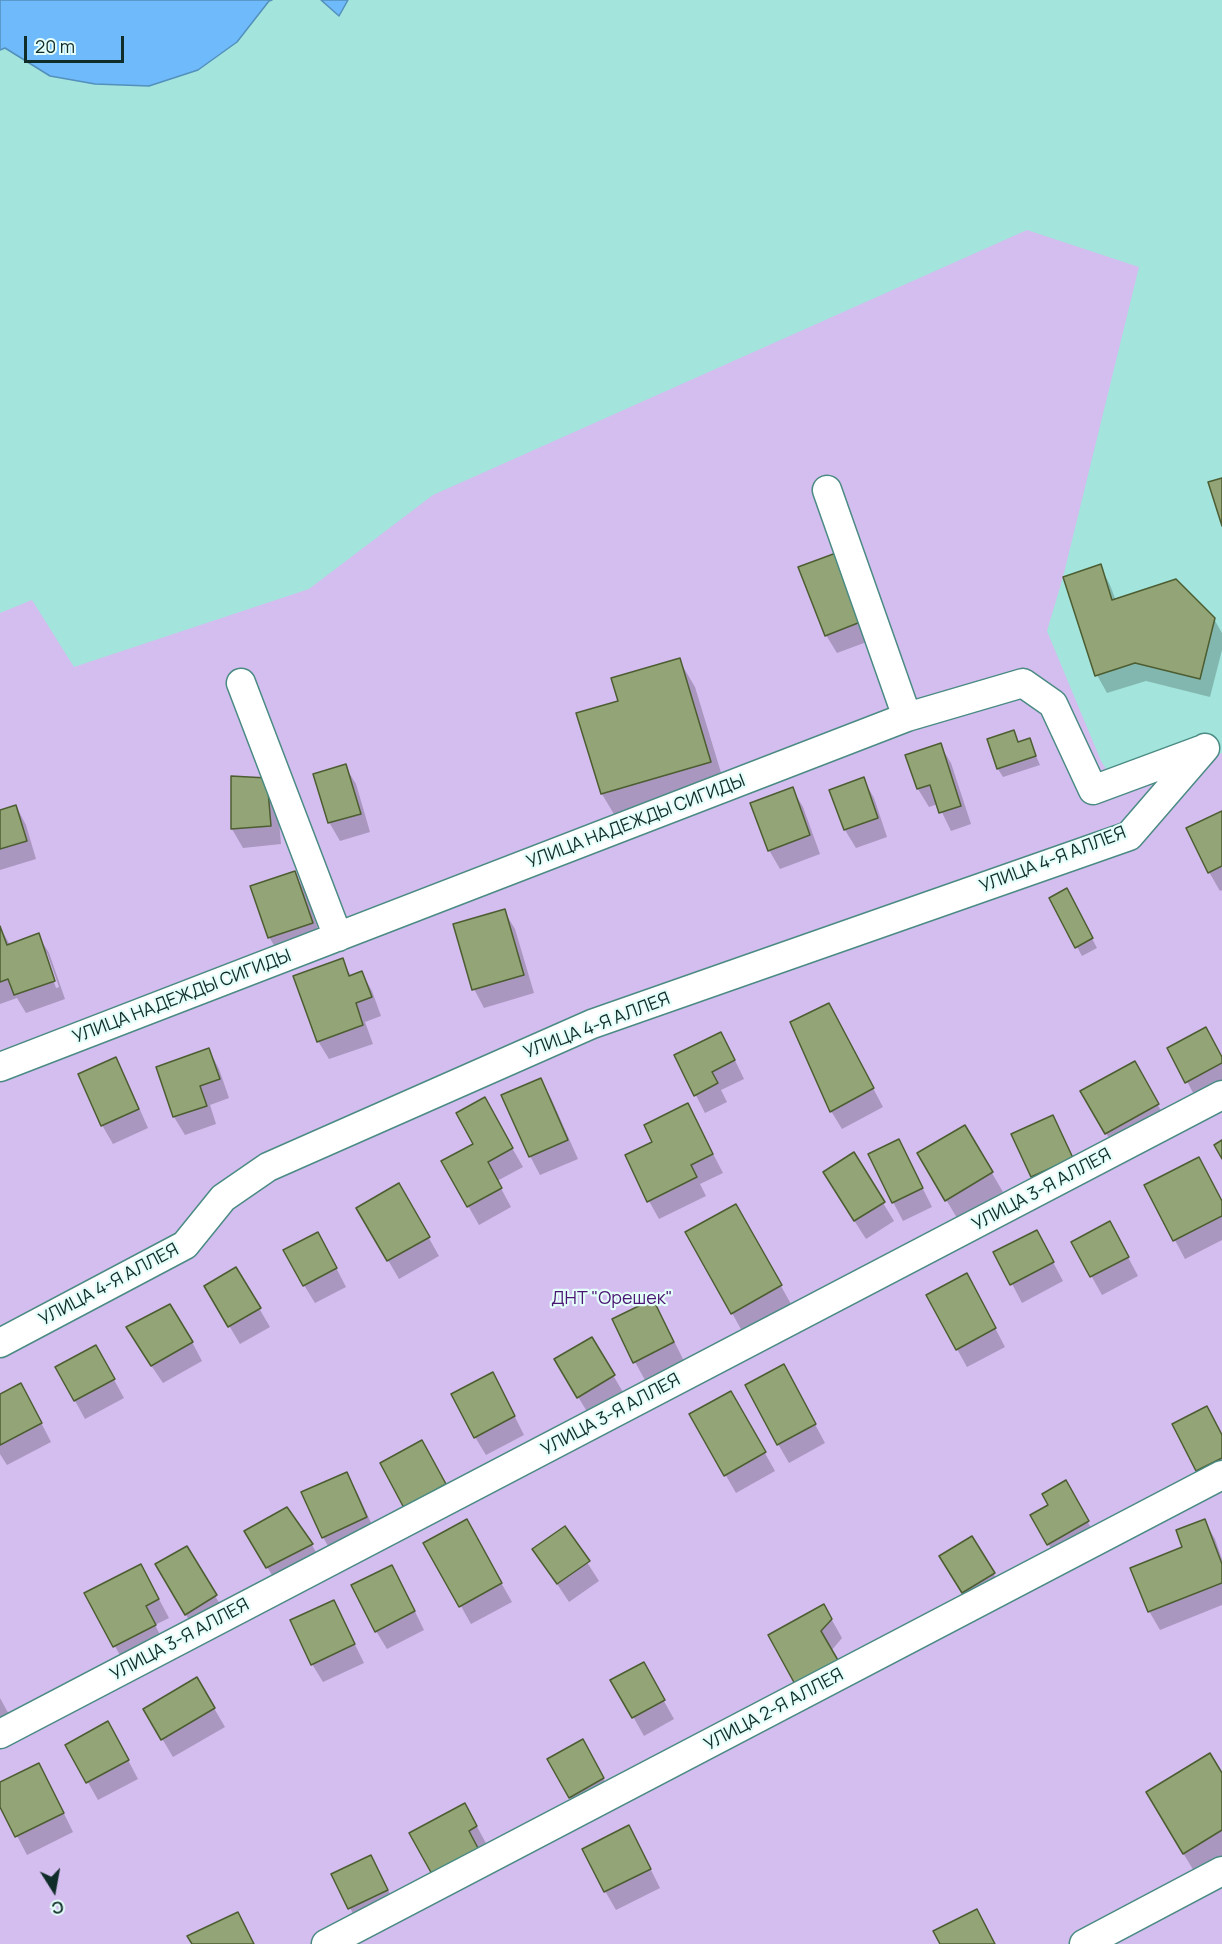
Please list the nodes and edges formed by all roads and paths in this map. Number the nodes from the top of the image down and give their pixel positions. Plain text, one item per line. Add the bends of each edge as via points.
1 (827, 490) dead end
2 (241, 683) dead end
3 (907, 717) junction
4 (1214, 744) edge
5 (338, 937) junction
6 (0, 1067) edge
7 (1222, 1095) edge
8 (0, 1343) edge
9 (1222, 1475) edge
10 (0, 1734) edge
11 (1222, 1871) edge
12 (326, 1944) edge
13 (1084, 1944) edge

1 - 3 street
2 - 5 street
3 - 4 street, УЛИЦА НАДЕЖДЫ СИГИДЫ via 1023,683 1053,704 1093,790
3 - 5 street, УЛИЦА НАДЕЖДЫ СИГИДЫ
4 - 8 street, УЛИЦА 4-Я АЛЛЕЯ via 1128,836 592,1024 268,1167 224,1198 185,1245
5 - 6 street, УЛИЦА НАДЕЖДЫ СИГИДЫ
7 - 10 street, УЛИЦА 3-Я АЛЛЕЯ
9 - 12 street, УЛИЦА 2-Я АЛЛЕЯ
11 - 13 street

